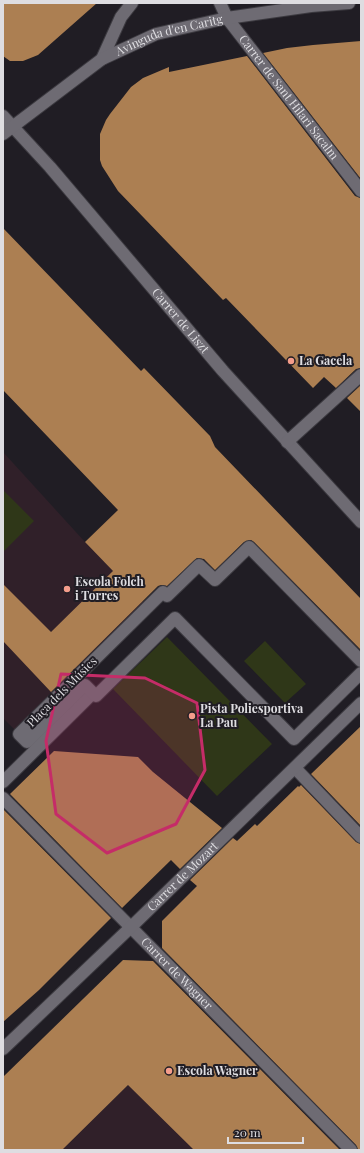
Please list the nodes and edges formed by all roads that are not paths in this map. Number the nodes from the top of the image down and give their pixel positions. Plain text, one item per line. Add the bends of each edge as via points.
1 (132, 3) edge
2 (220, 3) edge
3 (349, 3) edge
4 (227, 18) junction
5 (102, 59) junction
6 (3, 116) edge
7 (13, 126) junction
8 (3, 134) edge
9 (361, 191) edge
10 (361, 375) edge
11 (287, 442) junction
12 (361, 522) edge
13 (361, 662) edge
14 (361, 673) edge
15 (88, 697) dead end
16 (361, 703) edge
17 (295, 768) junction
18 (3, 782) edge
19 (3, 798) edge
20 (361, 837) edge
21 (130, 928) junction
22 (3, 1049) edge
23 (351, 1150) edge

1 - 5 street via 122,17
2 - 4 street, Carrer de Sant Hilari Sacalm
3 - 4 street, Avinguda d'en Caritg
4 - 5 street, Avinguda d'en Caritg via 156,34
4 - 9 street, Carrer de Sant Hilari Sacalm
5 - 7 street, Avinguda d'en Caritg
6 - 7 street, Carrer de Liszt
7 - 8 street, Avinguda d'en Caritg
7 - 11 street, Carrer de Liszt
10 - 11 street
11 - 12 street, Carrer de Liszt
13 - 14 street, Plaça dels Músics via 249,547 215,580 200,565 167,596 163,592 19,734 27,742 85,685 96,696 175,618 294,739
15 - 18 street
16 - 17 street, Carrer de Mozart
17 - 20 street
17 - 21 street, Carrer de Mozart
19 - 21 street, Carrer de Wagner
21 - 22 street, Carrer de Mozart
21 - 23 street, Carrer de Wagner

